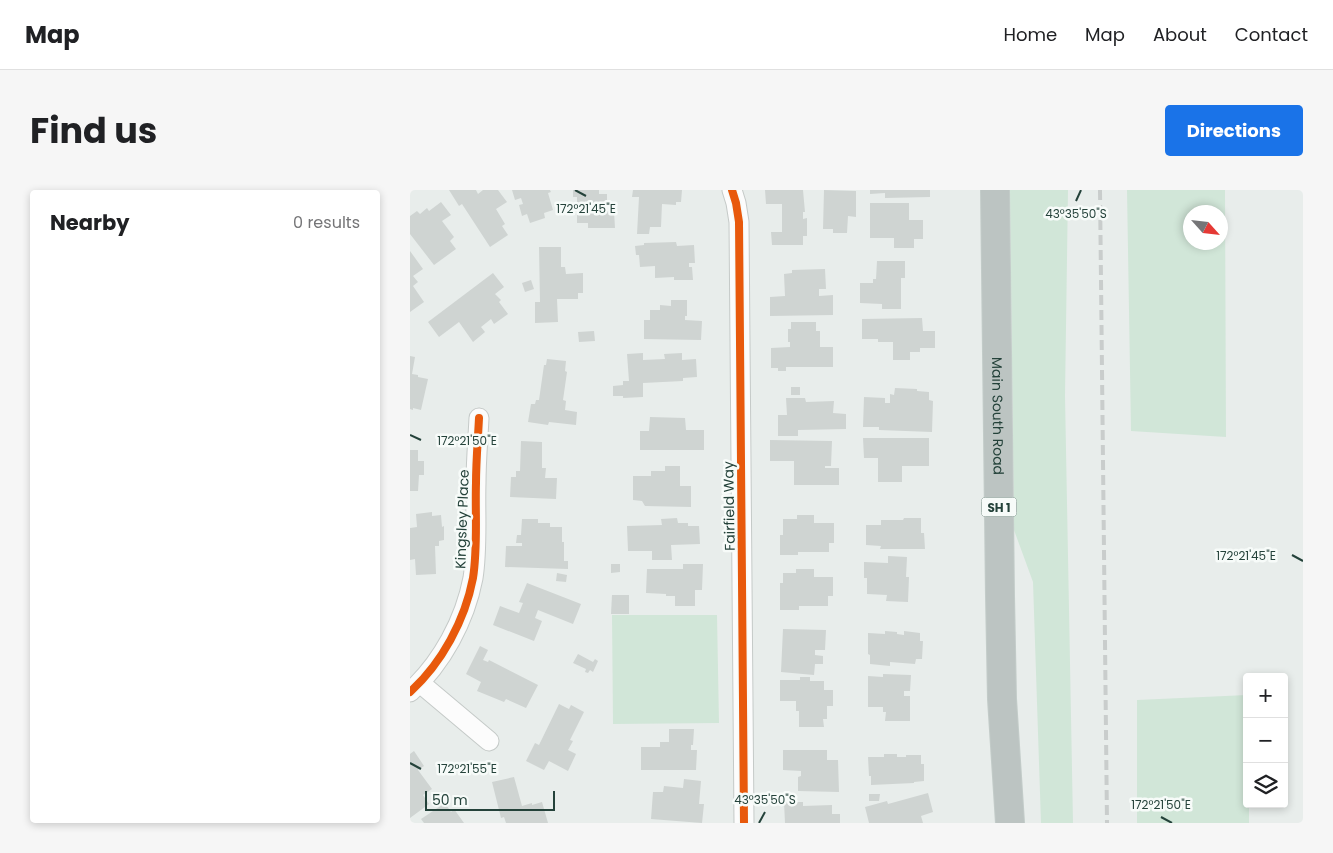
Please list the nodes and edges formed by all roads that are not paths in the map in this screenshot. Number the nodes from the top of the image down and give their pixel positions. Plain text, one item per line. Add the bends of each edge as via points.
1 (732, 190) edge
2 (995, 190) edge
3 (479, 418) dead end
4 (415, 688) edge
5 (489, 741) dead end
6 (744, 823) edge
7 (1010, 823) edge

1 - 6 street, Fairfield Way via 740,222
2 - 7 highway, Main South Road / SH 1 via 1000,606
3 - 4 street, Kingsley Place via 473,578 456,631
4 - 5 street

